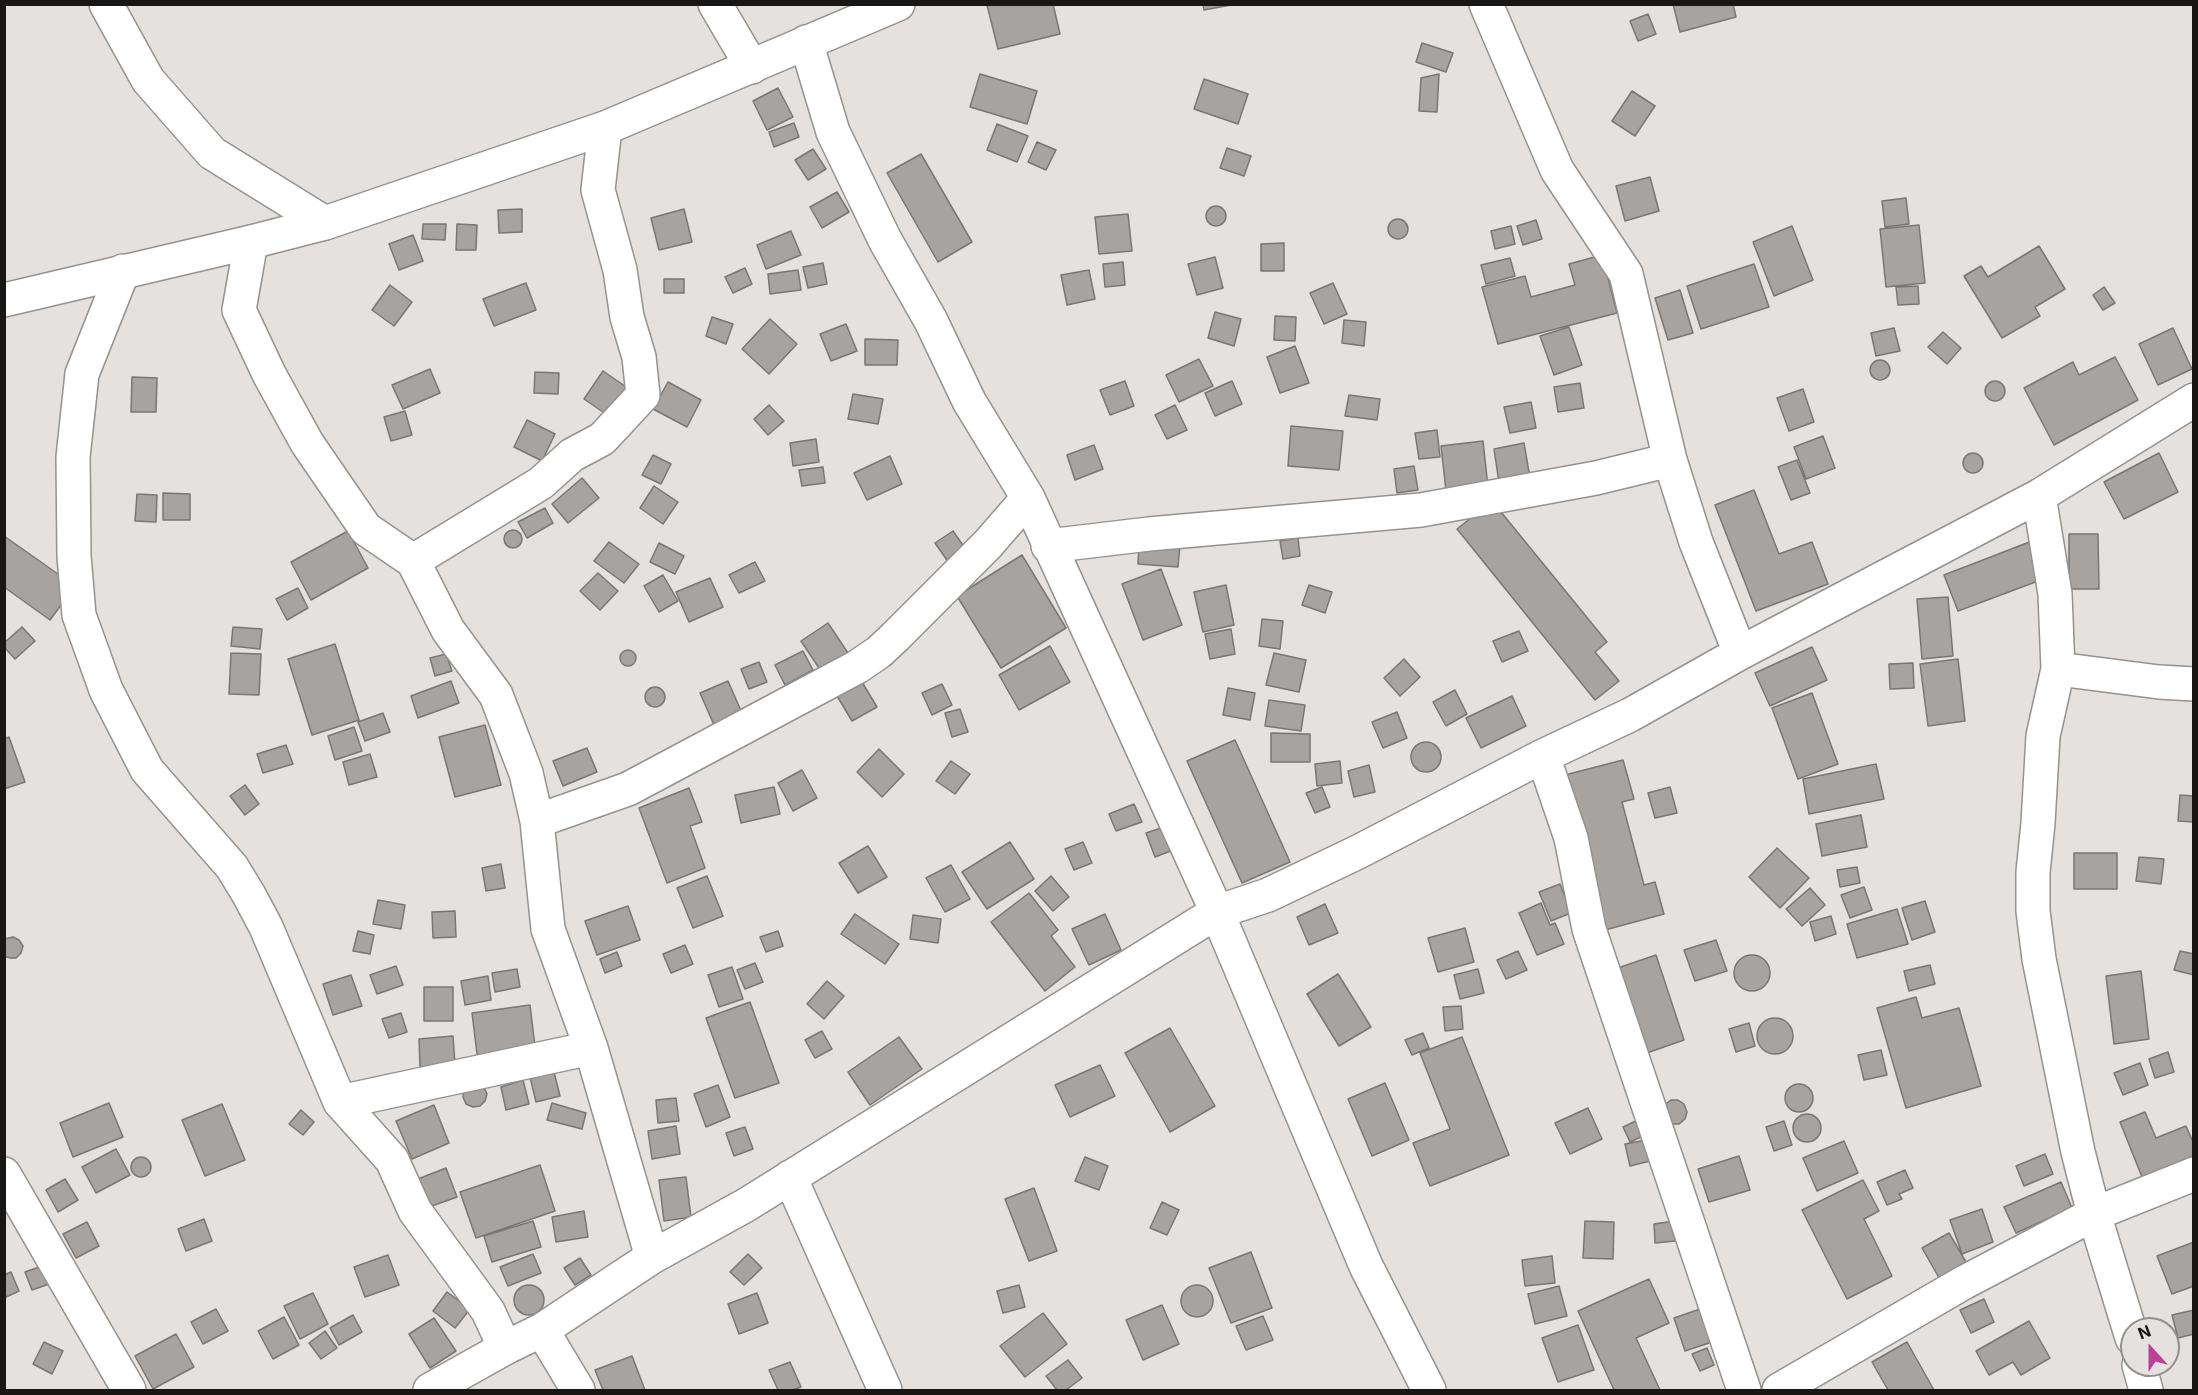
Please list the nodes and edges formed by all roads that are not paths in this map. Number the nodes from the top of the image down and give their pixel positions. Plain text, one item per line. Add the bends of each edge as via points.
1 (106, 4) edge
2 (715, 4) edge
3 (898, 4) edge
4 (1486, 4) edge
5 (806, 42) junction
6 (752, 67) junction
7 (605, 128) junction
8 (325, 223) junction
9 (251, 242) junction
10 (123, 271) junction
11 (4, 300) edge
12 (2193, 400) edge
13 (1670, 460) junction
14 (2039, 496) junction
15 (1028, 498) junction
16 (1048, 546) junction
17 (413, 561) junction
18 (1740, 653) junction
19 (2058, 669) junction
20 (2193, 684) edge
21 (1543, 756) junction
22 (537, 821) junction
23 (1217, 912) junction
24 (591, 1048) junction
25 (340, 1102) junction
26 (2193, 1174) edge
27 (790, 1177) junction
28 (7, 1183) edge
29 (2094, 1214) junction
30 (652, 1257) junction
31 (2126, 1317) edge
32 (542, 1330) junction
33 (505, 1348) junction
34 (129, 1390) edge
35 (430, 1390) edge
36 (578, 1390) edge
37 (885, 1390) edge
38 (1430, 1390) edge
39 (1744, 1390) edge
40 (1779, 1390) edge

1 - 8 street via 148,80 212,153
2 - 6 street
3 - 5 street
4 - 13 street via 1557,170 1626,274
5 - 6 street
5 - 15 street via 843,154 969,401
6 - 7 street
7 - 8 street
7 - 17 street via 598,190 620,270 643,395 602,439 572,455 541,483
8 - 9 street
9 - 10 street
9 - 17 street via 238,310 269,374 307,443 366,529
10 - 11 street
10 - 25 street via 82,374 73,456 74,556 80,615 106,690 147,770 232,867 249,895
12 - 14 street
13 - 16 street via 1596,478 1421,510
13 - 18 street via 1696,542
14 - 18 street
14 - 19 street via 2055,594
15 - 16 street
15 - 22 street via 895,637 857,667 628,789
16 - 23 street
17 - 22 street via 448,630 495,694 526,773
18 - 21 street via 1630,715
19 - 20 street
19 - 29 street via 2043,736 2033,911 2039,959
21 - 23 street via 1358,852 1268,895
21 - 39 street via 1571,838 1589,929
22 - 24 street via 548,929
23 - 27 street
23 - 38 street via 1366,1266
24 - 25 street
24 - 30 street
25 - 33 street via 392,1160 415,1211 488,1311
26 - 29 street
27 - 30 street
27 - 37 street
28 - 34 street
29 - 31 street
29 - 40 street via 1963,1283
30 - 32 street
32 - 33 street
32 - 36 street
33 - 35 street

